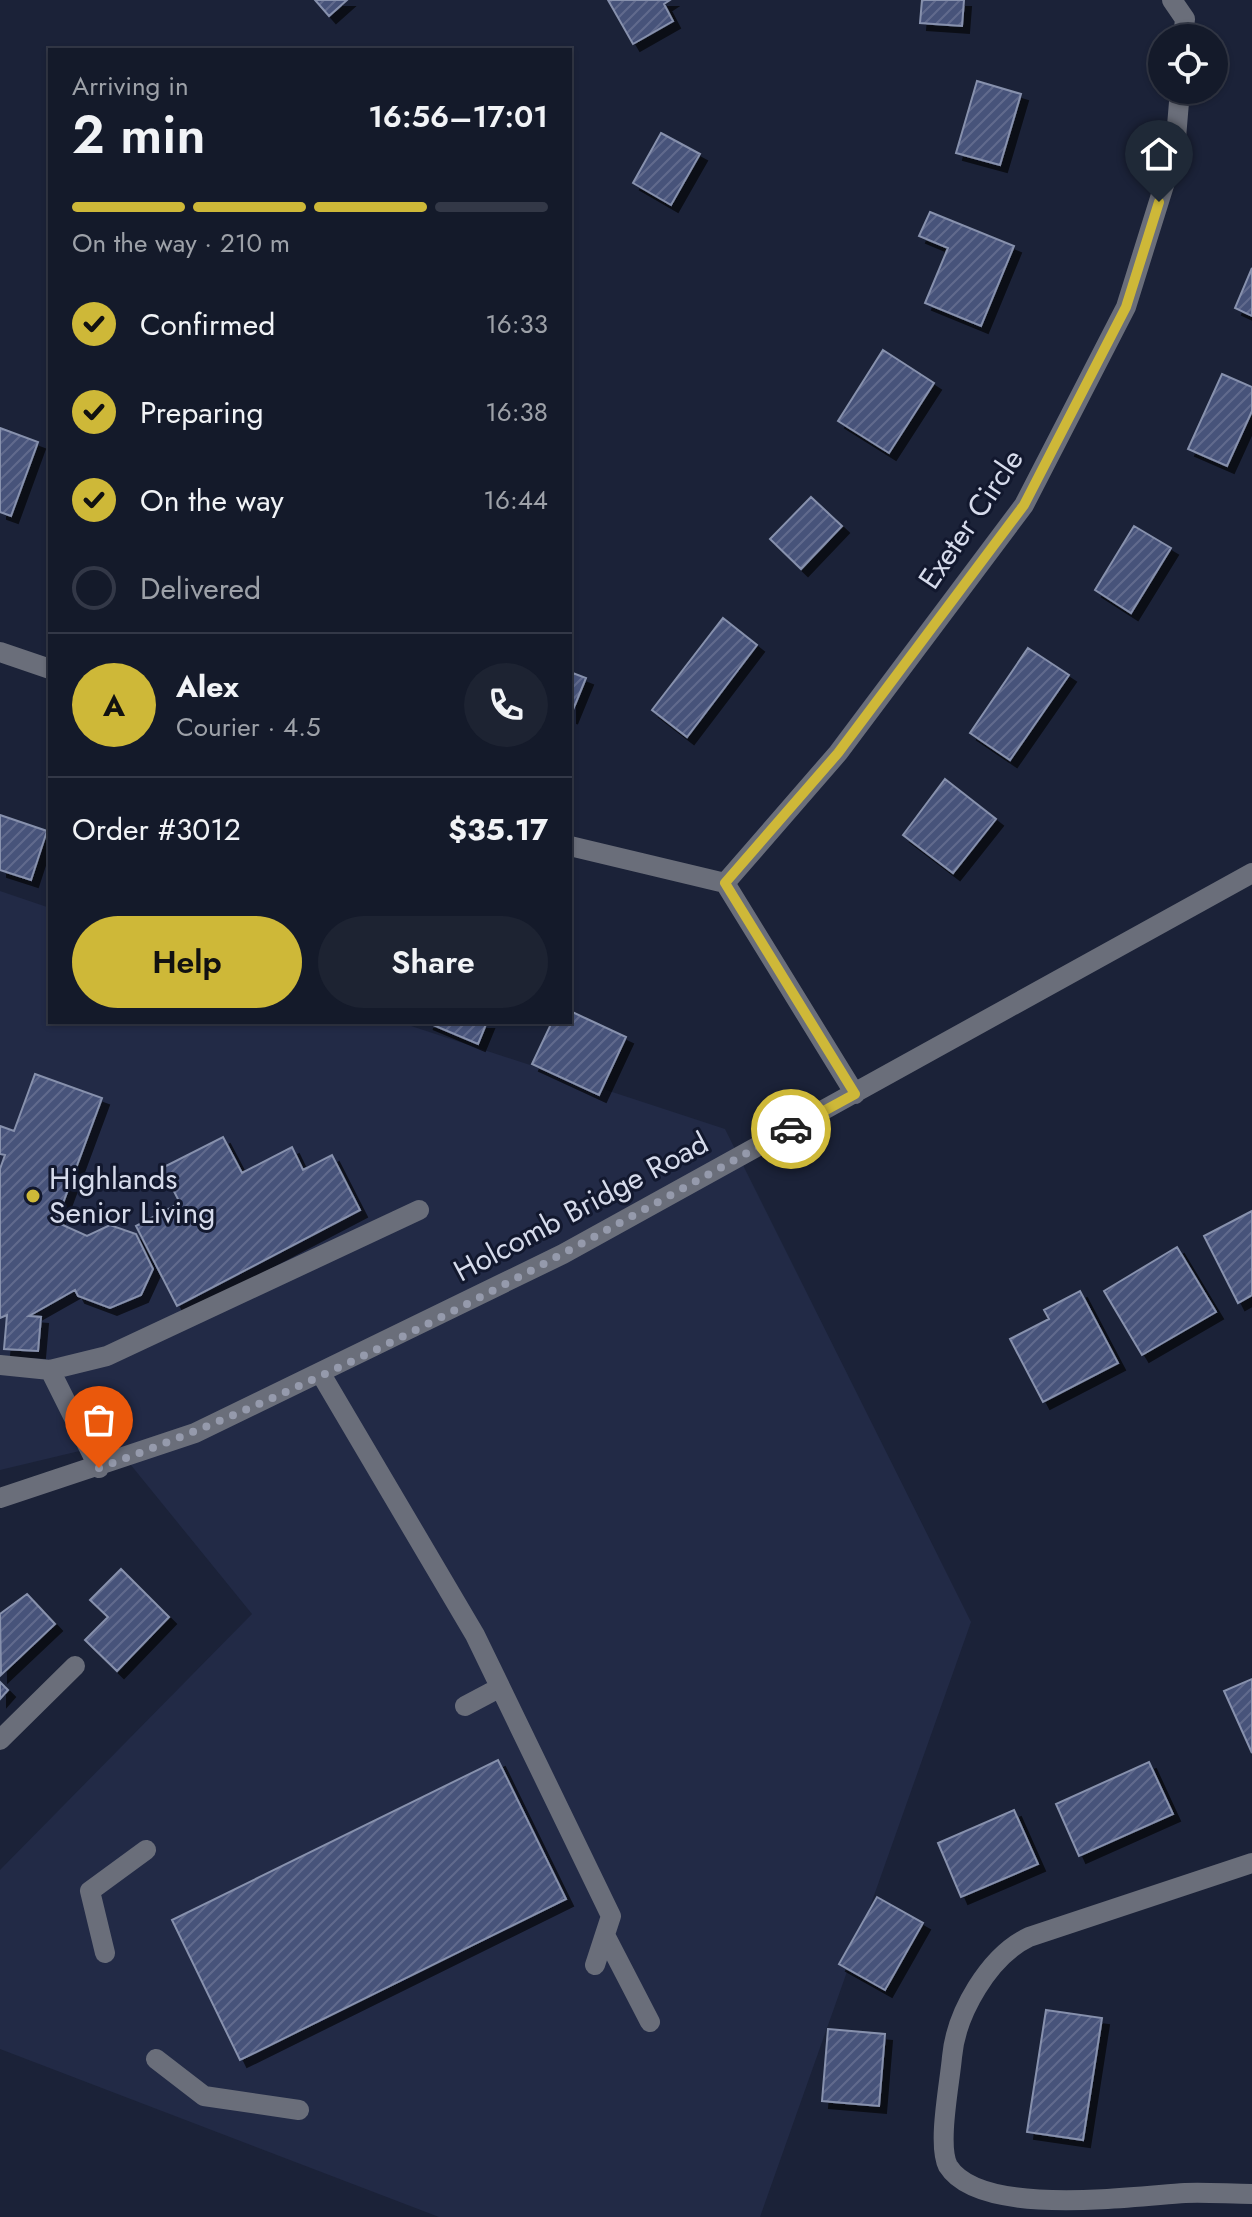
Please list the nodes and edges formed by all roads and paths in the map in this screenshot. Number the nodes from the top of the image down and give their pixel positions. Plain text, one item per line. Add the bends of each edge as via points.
1 (1172, 0) edge
2 (1184, 24) edge
3 (1179, 104) edge
4 (0, 652) edge
5 (48, 668) edge
6 (572, 846) edge
7 (1252, 873) edge
8 (725, 883) junction
9 (855, 1094) junction
10 (419, 1210) dead end
11 (0, 1365) edge
12 (50, 1370) junction
13 (321, 1374) junction
14 (99, 1468) junction
15 (0, 1498) edge
16 (75, 1666) dead end
17 (499, 1688) junction
18 (465, 1706) dead end
19 (0, 1740) edge
20 (146, 1850) dead end
21 (1252, 1863) edge
22 (605, 1935) junction
23 (105, 1953) dead end
24 (595, 1965) dead end
25 (650, 2022) dead end
26 (156, 2059) dead end
27 (299, 2110) dead end
28 (1252, 2194) edge

1 - 2 street
3 - 8 street, Exeter Circle via 1175,150 1126,307 1024,505 838,753
4 - 5 street
6 - 8 street
7 - 9 street, Holcomb Bridge Road
8 - 9 street
9 - 13 street, Holcomb Bridge Road via 563,1254
10 - 12 street via 107,1356
11 - 12 street
12 - 14 street
13 - 14 street, Holcomb Bridge Road via 195,1433
13 - 17 street via 475,1635
14 - 15 street, Holcomb Bridge Road
16 - 19 street
17 - 18 street
17 - 22 street via 611,1916
20 - 23 street via 90,1891
21 - 28 street via 1029,1937 1004,1954 969,2004 953,2049 944,2145 947,2165 969,2191 984,2197 1049,2205 1188,2193
22 - 24 street
22 - 25 street
26 - 27 street via 204,2096

